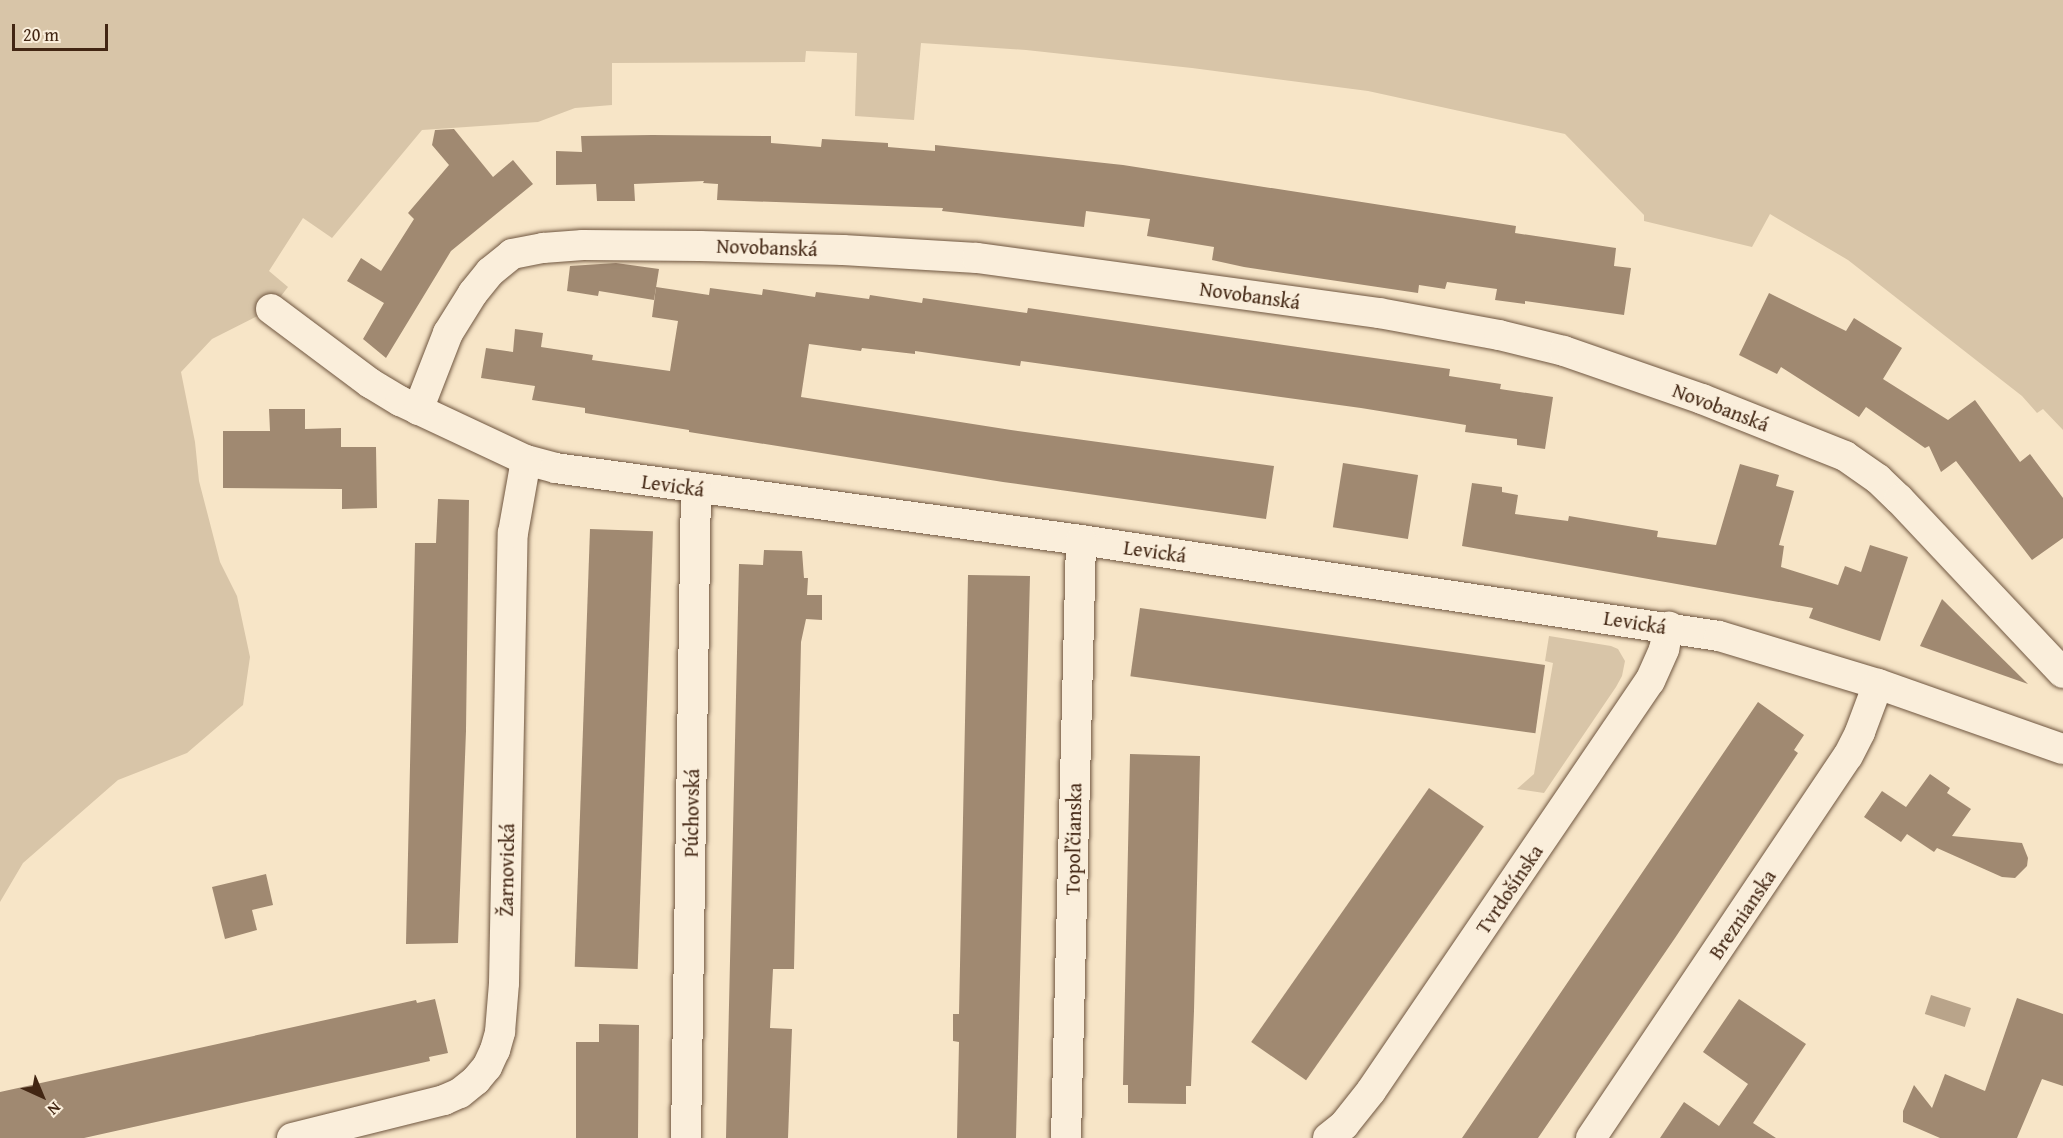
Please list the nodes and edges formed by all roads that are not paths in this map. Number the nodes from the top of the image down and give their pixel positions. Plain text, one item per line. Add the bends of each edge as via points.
1 (271, 309) dead end
2 (418, 410) junction
3 (526, 460) junction
4 (696, 489) junction
5 (1081, 540) junction
6 (1669, 627) junction
7 (2063, 673) edge
8 (1878, 684) junction
9 (2063, 749) edge
10 (327, 1134) edge
11 (292, 1138) edge
12 (686, 1138) edge
13 (1066, 1138) edge
14 (1328, 1138) edge
15 (1591, 1138) edge

1 - 2 street, Levická via 370,383
2 - 3 street, Levická
2 - 7 street, Novobanská via 448,333 473,293 512,254 543,248 700,246 977,258 1379,313 1564,351 1702,399 1845,456 1899,499
3 - 4 street, Levická
3 - 10 street, Žarnovická via 513,533 500,1032 487,1067 460,1093
4 - 5 street, Levická
4 - 12 street, Púchovská
5 - 6 street, Levická
5 - 13 street, Topoľčianska
6 - 8 street, Levická via 1751,644
6 - 14 street, Tvrdošínska via 1650,681 1371,1091
8 - 9 street, Levická
8 - 15 street, Breznianska via 1848,756
10 - 11 street, Žarnovická

